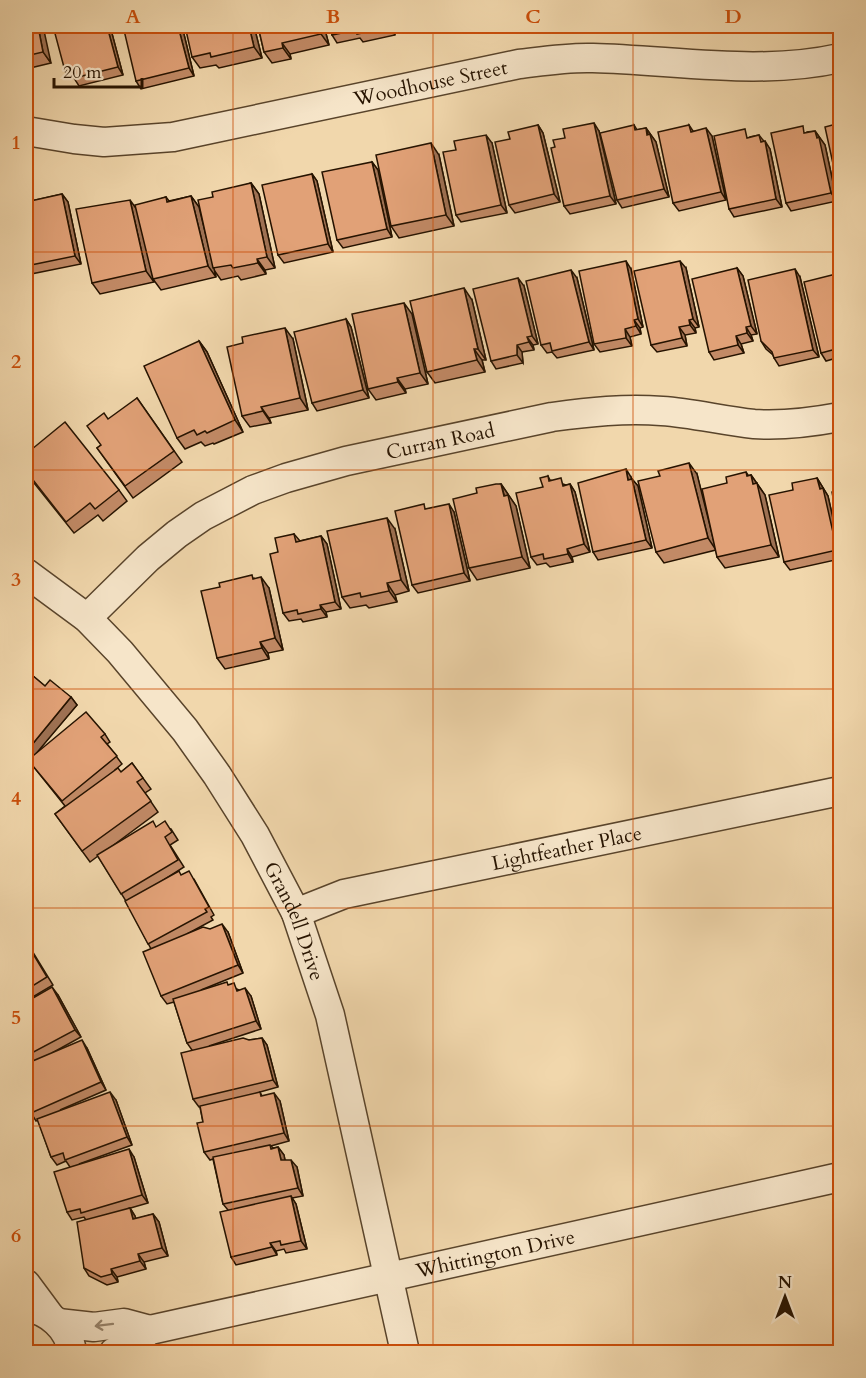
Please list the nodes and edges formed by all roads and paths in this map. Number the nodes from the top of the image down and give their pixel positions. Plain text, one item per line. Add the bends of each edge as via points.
1 (840, 58) edge
2 (26, 131) edge
3 (840, 417) edge
4 (26, 573) edge
5 (87, 618) junction
6 (840, 791) edge
7 (296, 913) junction
8 (840, 1177) edge
9 (389, 1278) junction
10 (26, 1284) edge
11 (44, 1315) edge
12 (150, 1330) junction
13 (72, 1353) edge
14 (114, 1353) edge
15 (405, 1353) edge

1 - 2 street, Woodhouse Street via 802,65 762,66 553,59 173,138 104,142
3 - 5 street, Curran Road via 754,424 663,411 588,412 313,469 253,490 203,516 148,558
4 - 5 street, Grandell Drive
5 - 7 street, Grandell Drive via 202,752 255,835
6 - 7 street, Lightfeather Place via 344,894
7 - 9 street, Grandell Drive via 330,1015
8 - 9 street, Whittington Drive
9 - 12 street, Whittington Drive
9 - 15 street, Grandell Drive
10 - 11 street
12 -> 11 street, Whittington Drive via 124,1323 94,1327
11 - 13 street via 67,1335
12 - 14 street, Whittington Drive

